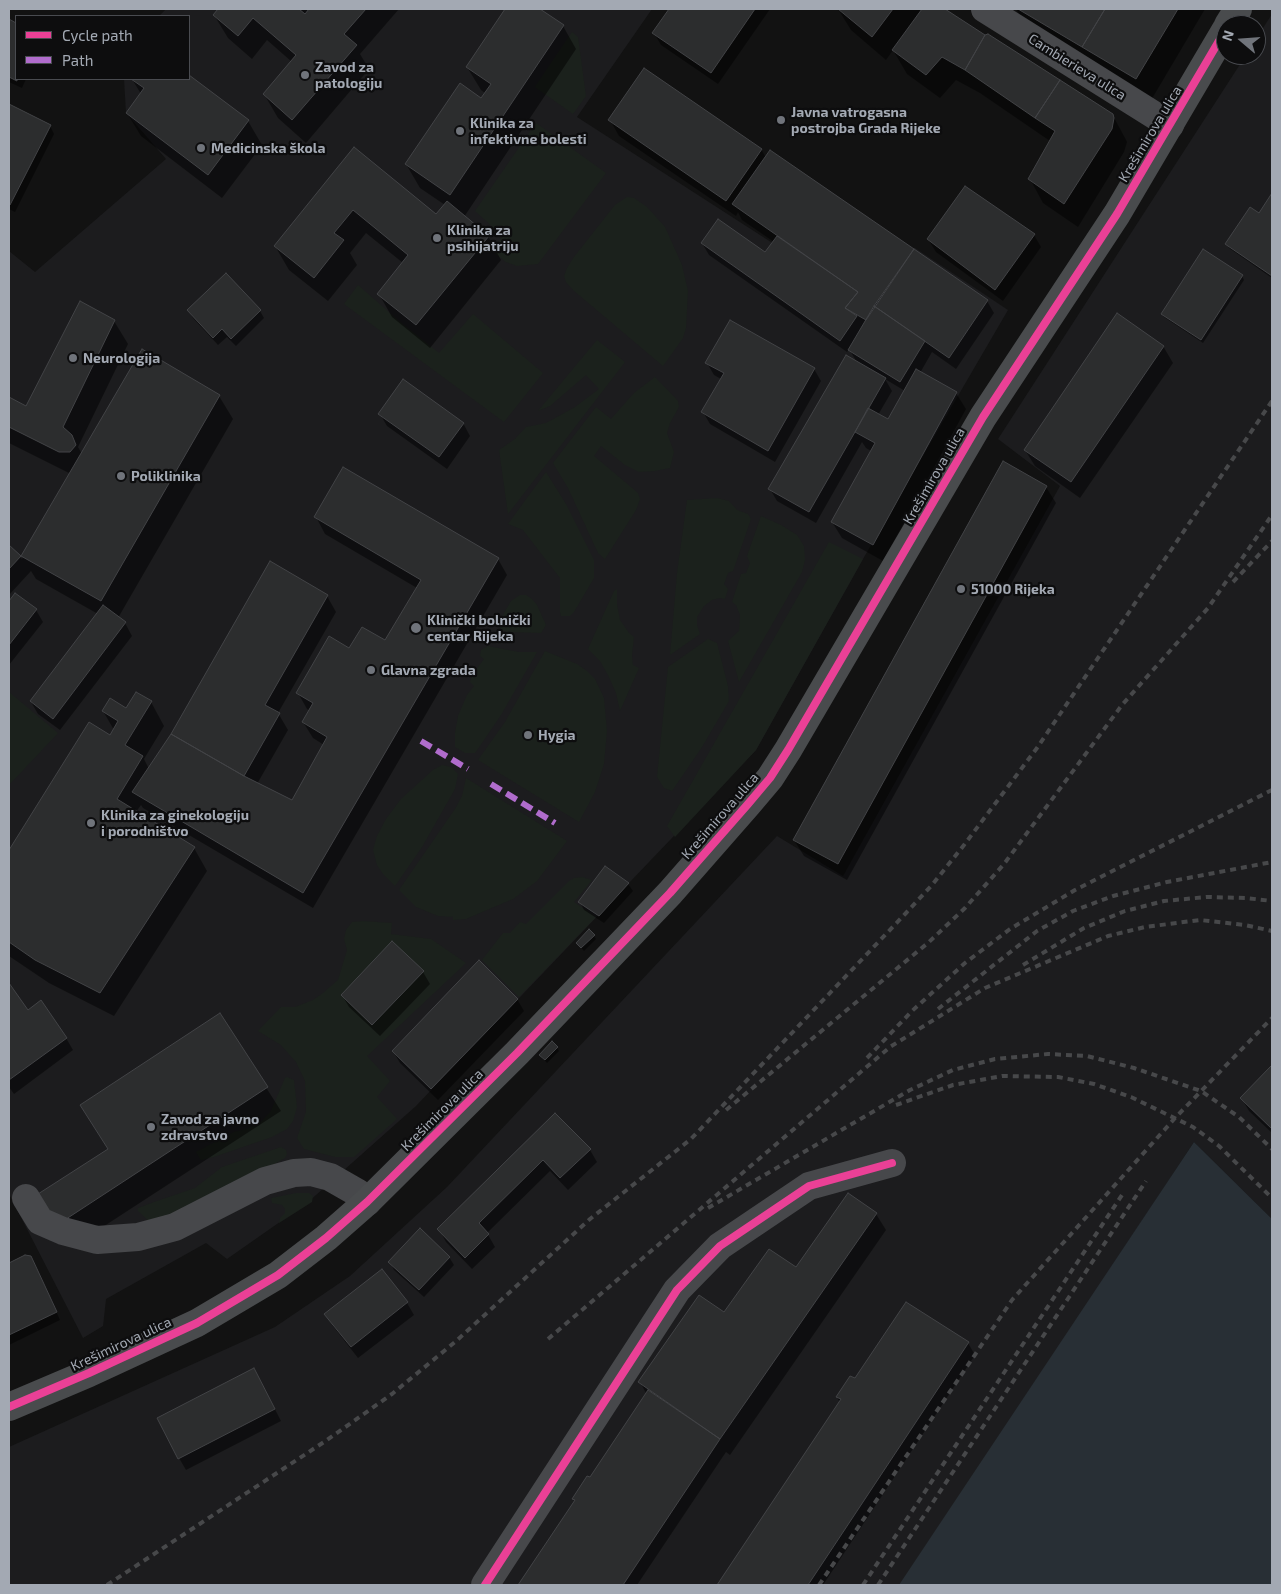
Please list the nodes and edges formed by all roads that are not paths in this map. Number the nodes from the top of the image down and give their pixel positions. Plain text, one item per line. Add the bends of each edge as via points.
1 (984, 9) edge
2 (1216, 46) edge
3 (1170, 125) junction
4 (892, 1163) dead end
5 (26, 1198) dead end
6 (367, 1202) junction
7 (9, 1408) edge
8 (484, 1585) edge

1 - 3 street, Cambierieva ulica
2 - 3 main road, Krešimirova ulica
3 - 6 main road, Krešimirova ulica via 1093,252 983,417 770,778 663,900 517,1053
4 - 8 street via 809,1186 720,1246 677,1290
5 - 6 street via 40,1221 96,1240 138,1237 174,1228 265,1181 294,1173 311,1172 330,1177
6 - 7 main road, Krešimirova ulica via 278,1275 197,1322

